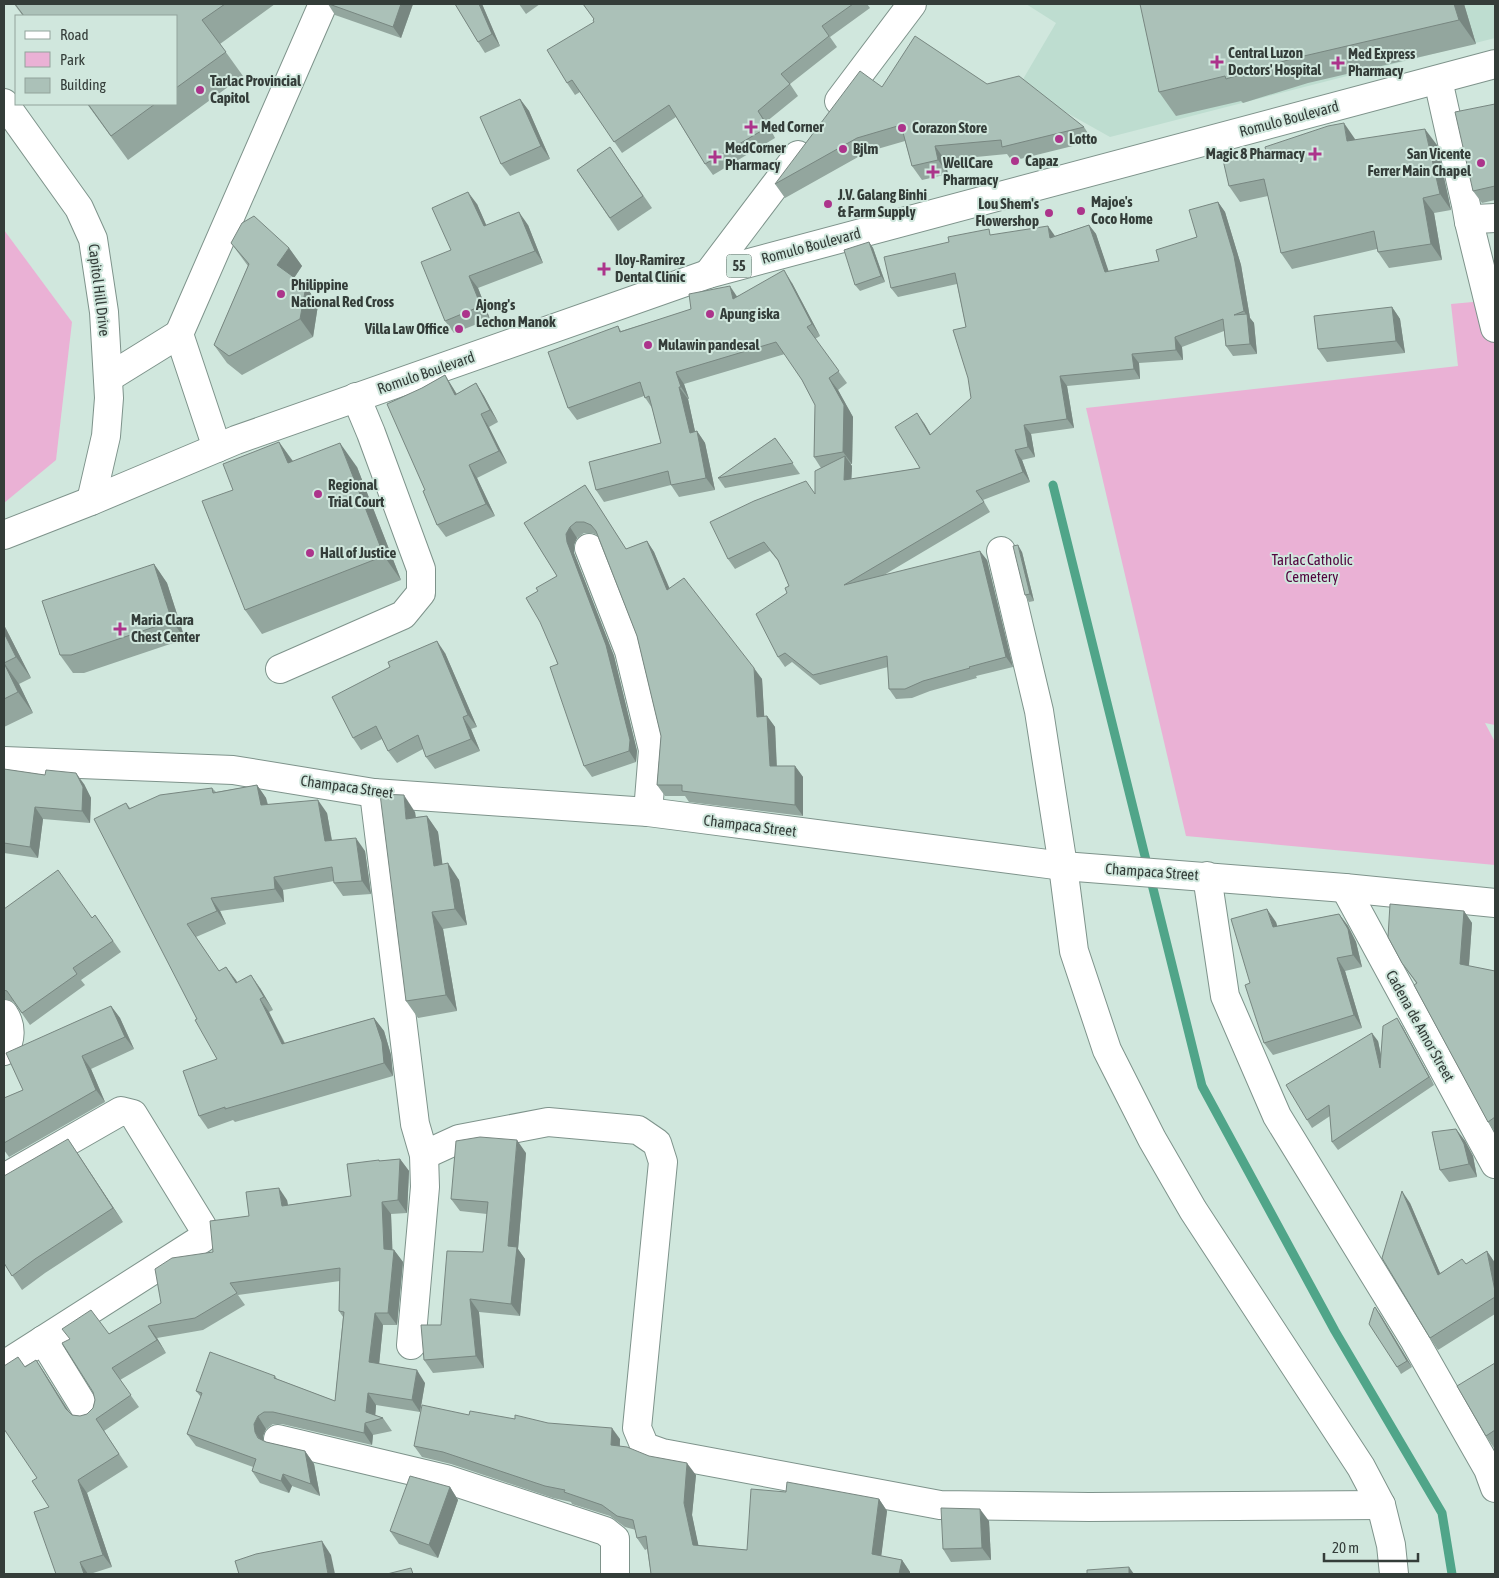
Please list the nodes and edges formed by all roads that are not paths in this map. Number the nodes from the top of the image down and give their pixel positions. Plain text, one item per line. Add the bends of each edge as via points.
1 (323, 4) edge
2 (905, 7) edge
3 (1495, 64) edge
4 (1438, 80) junction
5 (4, 103) edge
6 (1495, 218) edge
7 (1468, 222) junction
8 (708, 274) junction
9 (1495, 328) edge
10 (179, 334) junction
11 (108, 378) junction
12 (356, 398) junction
13 (217, 448) junction
14 (91, 501) junction
15 (4, 536) edge
16 (588, 548) dead end
17 (1001, 551) dead end
18 (280, 669) dead end
19 (4, 761) edge
20 (374, 793) junction
21 (648, 812) junction
22 (1070, 866) junction
23 (1200, 876) junction
24 (1345, 888) junction
25 (1495, 903) edge
26 (6, 1018) edge
27 (4, 1051) edge
28 (424, 1155) junction
29 (1495, 1164) edge
30 (4, 1178) edge
31 (43, 1340) junction
32 (411, 1345) dead end
33 (4, 1365) edge
34 (88, 1413) edge
35 (278, 1439) dead end
36 (1495, 1488) edge
37 (1381, 1505) junction
38 (614, 1574) edge
39 (1394, 1574) edge

1 - 10 main road
2 - 8 main road
3 - 4 main road, Romulo Boulevard / 55
4 - 7 main road
4 - 8 main road, Romulo Boulevard / 55
5 - 11 main road, Capitol Hill Drive via 79,208 93,239 104,312
6 - 7 main road
7 - 9 main road
8 - 12 main road, Romulo Boulevard / 55
10 - 11 main road
10 - 13 main road
11 - 14 main road, Capitol Hill Drive via 110,398 106,436
12 - 13 main road, Romulo Boulevard / 55
12 - 18 main road via 421,569 421,593 402,614
13 - 14 main road, Romulo Boulevard / 55
14 - 15 main road, Romulo Boulevard / 55
16 - 21 main road via 629,651 653,750
17 - 22 main road via 1039,711
19 - 20 main road, Champaca Street via 233,770
20 - 21 main road, Champaca Street
20 - 28 main road via 415,1124
21 - 22 main road, Champaca Street
22 - 23 main road, Champaca Street
22 - 37 main road via 1074,951 1107,1050 1193,1210 1361,1467
23 - 24 main road, Champaca Street
23 - 36 main road via 1225,996 1277,1116 1415,1341 1488,1469
24 - 25 main road, Champaca Street
24 - 29 main road, Cadena de Amor Street
26 - 27 main road via 10,1042
28 - 32 main road via 425,1187
28 - 37 main road via 459,1139 548,1122 638,1130 657,1143 664,1162 637,1428 645,1447 662,1453 940,1505
30 - 31 main road via 121,1110 133,1114 202,1226 202,1238
31 - 33 main road
31 - 34 main road
35 - 38 main road via 446,1479 605,1531 615,1539
37 - 39 main road

